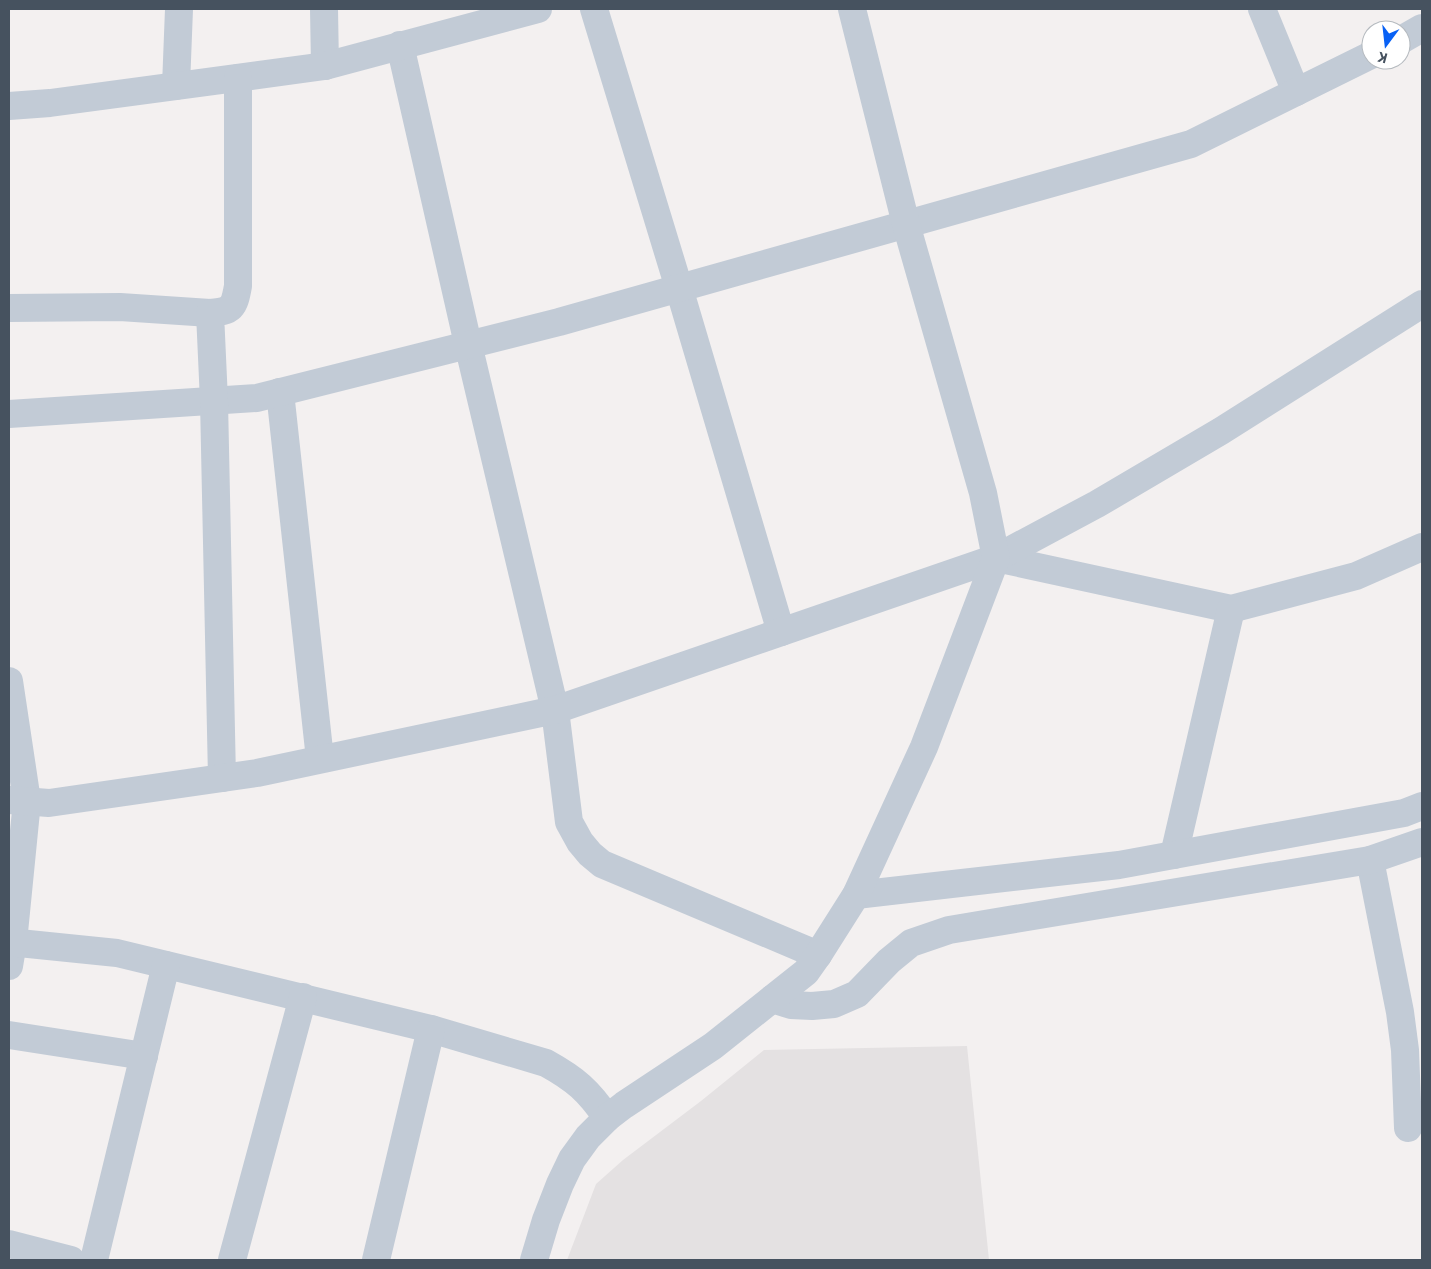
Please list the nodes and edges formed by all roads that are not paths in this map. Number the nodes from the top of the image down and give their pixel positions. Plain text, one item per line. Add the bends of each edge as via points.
1 (179, 9) edge
2 (324, 9) edge
3 (538, 9) edge
4 (594, 9) edge
5 (852, 9) edge
6 (1262, 9) edge
7 (400, 46) junction
8 (1361, 60) edge
9 (325, 66) junction
10 (238, 78) junction
11 (176, 86) junction
12 (1296, 92) junction
13 (9, 106) edge
14 (906, 224) junction
15 (679, 288) junction
16 (1422, 304) edge
17 (9, 308) edge
18 (210, 313) junction
19 (468, 344) junction
20 (280, 392) junction
21 (214, 401) junction
22 (9, 414) edge
23 (1422, 548) edge
24 (996, 558) junction
25 (1231, 609) junction
26 (781, 632) junction
27 (9, 681) edge
28 (555, 710) junction
29 (320, 759) junction
30 (222, 778) junction
31 (18, 801) edge
32 (1422, 806) edge
33 (1422, 842) edge
34 (1174, 855) junction
35 (1370, 860) junction
36 (856, 895) junction
37 (10, 950) edge
38 (818, 955) junction
39 (166, 965) junction
40 (303, 997) junction
41 (772, 999) junction
42 (432, 1029) junction
43 (9, 1035) edge
44 (144, 1056) junction
45 (607, 1118) junction
46 (1408, 1128) dead end
47 (9, 1244) edge
48 (71, 1260) edge
49 (94, 1260) edge
50 (232, 1260) edge
51 (376, 1260) edge
52 (534, 1260) edge

1 - 11 street
2 - 9 street
3 - 7 street
4 - 15 street
5 - 14 street
6 - 12 street
7 - 9 street
7 - 19 street
8 - 12 street
9 - 10 street
10 - 11 street
10 - 18 street via 238,286 235,304 228,310
11 - 13 street
12 - 14 street via 1190,144
14 - 15 street
14 - 24 street via 983,493
15 - 19 street
15 - 26 street
16 - 24 street via 1221,431 1097,504
17 - 18 street via 120,307
18 - 21 street
19 - 20 street
19 - 28 street
20 - 21 street via 257,398
20 - 29 street
21 - 22 street
21 - 30 street
23 - 25 street via 1356,576
24 - 25 street
24 - 26 street
24 - 36 street via 924,747
25 - 34 street
26 - 28 street
27 - 31 street
28 - 29 street
28 - 38 street via 569,822 590,854 602,864
29 - 30 street
30 - 31 street via 50,803
31 - 37 street
32 - 34 street via 1404,813
33 - 35 street
34 - 36 street via 1119,865
35 - 41 street via 948,930 911,943 888,961 857,994 834,1004 791,1005
35 - 46 street via 1405,1050
36 - 38 street
37 - 39 street via 116,953
38 - 41 street via 806,972
39 - 40 street
39 - 44 street
40 - 42 street
40 - 50 street
41 - 45 street via 714,1046
42 - 45 street via 546,1063 584,1088
42 - 51 street
43 - 44 street
44 - 49 street
45 - 52 street via 572,1160 546,1220
47 - 48 street

